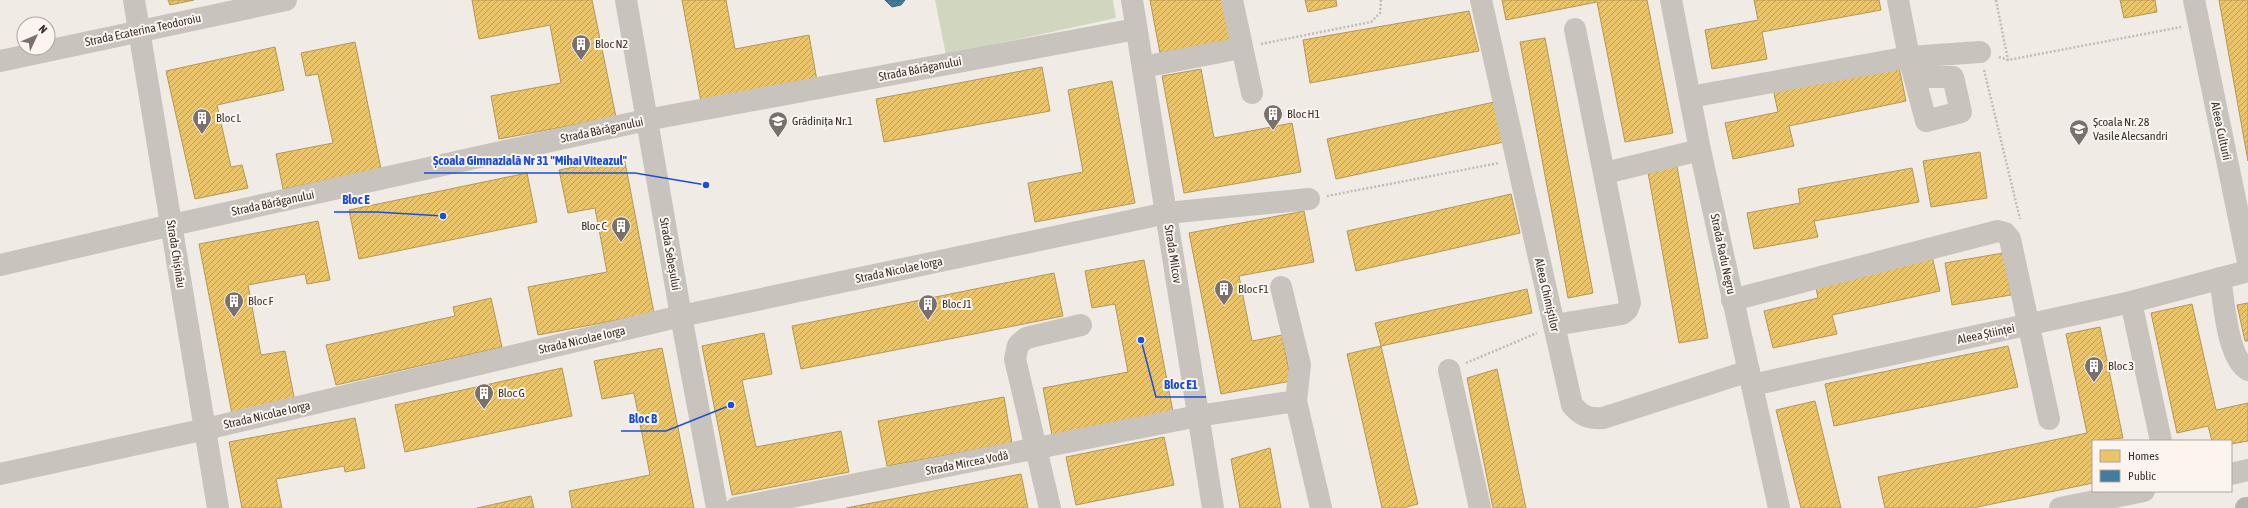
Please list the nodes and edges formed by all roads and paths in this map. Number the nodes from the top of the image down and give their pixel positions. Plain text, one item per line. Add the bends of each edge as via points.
1 (134, 0) edge
2 (286, 0) edge
3 (626, 0) edge
4 (1132, 0) edge
5 (1232, 0) edge
6 (1381, 0) edge
7 (1481, 0) edge
8 (1671, 0) edge
9 (1898, 0) edge
10 (1996, 0) edge
11 (2194, 0) edge
12 (2199, 24) junction
13 (1136, 28) junction
14 (1575, 29) dead end
15 (138, 32) junction
16 (1241, 48) junction
17 (1980, 52) junction
18 (1909, 57) junction
19 (2008, 60) junction
20 (0, 61) edge
21 (1143, 67) junction
22 (1916, 77) dead end
23 (1252, 93) dead end
24 (1690, 97) junction
25 (646, 120) junction
26 (1700, 150) junction
27 (1517, 160) junction
28 (1605, 173) junction
29 (2241, 197) edge
30 (1309, 199) joint
31 (1167, 213) junction
32 (2020, 221) dead end
33 (172, 225) junction
34 (2248, 262) edge
35 (0, 265) edge
36 (2248, 271) edge
37 (2220, 278) junction
38 (1281, 287) dead end
39 (1732, 300) junction
40 (2131, 302) junction
41 (681, 316) junction
42 (1081, 325) dead end
43 (1554, 325) junction
44 (2028, 325) junction
45 (1449, 370) joint
46 (2248, 370) edge
47 (1750, 378) junction
48 (1296, 401) junction
49 (1198, 416) junction
50 (2049, 419) dead end
51 (206, 430) junction
52 (2161, 440) edge
53 (1037, 449) junction
54 (2248, 470) edge
55 (0, 474) edge
56 (2232, 474) edge
57 (2139, 492) edge
58 (218, 508) edge
59 (717, 508) edge
60 (736, 508) edge
61 (1050, 508) edge
62 (1213, 508) edge
63 (1321, 508) edge
64 (1480, 508) edge
65 (1778, 508) edge
66 (2060, 508) edge

1 - 15 street, Strada Chișinău
2 - 15 street, Strada Ecaterina Teodoroiu
3 - 25 street, Strada Sebeșului
4 - 13 street, Strada Milcov
5 - 16 street
6 - 16 path via 1380,13 1371,22
7 - 27 street, Aleea Chimiștilor
8 - 24 street, Strada Radu Negru
9 - 18 street
10 - 19 path
11 - 12 street, Aleea Culturii
12 - 19 path
12 - 29 street, Aleea Culturii
13 - 21 street, Strada Milcov
13 - 25 street, Strada Bărăganului
14 - 28 street
15 - 20 street, Strada Ecaterina Teodoroiu
15 - 33 street, Strada Chișinău
16 - 21 street
16 - 23 street
17 - 18 street
17 - 19 path
17 - 32 path
18 - 22 street
18 - 24 street
21 - 31 street, Strada Milcov
24 - 26 street, Strada Radu Negru
25 - 33 street, Strada Bărăganului
25 - 41 street, Strada Sebeșului
26 - 28 street
26 - 39 street, Strada Radu Negru
27 - 30 path
27 - 43 street, Aleea Chimiștilor
28 - 43 street via 1630,303 1622,314
29 - 34 street, Aleea Culturii
30 - 31 street, Strada Nicolae Iorga
31 - 41 street, Strada Nicolae Iorga
31 - 49 street, Strada Milcov
33 - 35 street, Strada Bărăganului
33 - 51 street, Strada Chișinău
36 - 37 street, Aleea Științei
37 - 40 street, Aleea Științei
37 - 46 street via 2233,351 2239,362
38 - 48 street via 1300,364
39 - 44 street via 1998,232 2010,239
39 - 47 street, Strada Radu Negru
40 - 44 street, Aleea Științei
40 - 52 street
41 - 51 street, Strada Nicolae Iorga
41 - 59 street, Strada Sebeșului
42 - 53 street via 1026,338 1018,345 1015,359
43 - 45 path
43 - 47 street, Aleea Chimiștilor via 1572,404 1581,415 1590,419 1603,418
44 - 47 street, Aleea Științei
44 - 50 street
45 - 64 street
47 - 65 street, Strada Radu Negru
48 - 49 street, Strada Mircea Vodă
48 - 63 street
49 - 53 street, Strada Mircea Vodă
49 - 62 street, Strada Milcov
51 - 55 street, Strada Nicolae Iorga
51 - 58 street, Strada Chișinău
53 - 60 street, Strada Mircea Vodă
53 - 61 street
54 - 56 street
57 - 66 street

